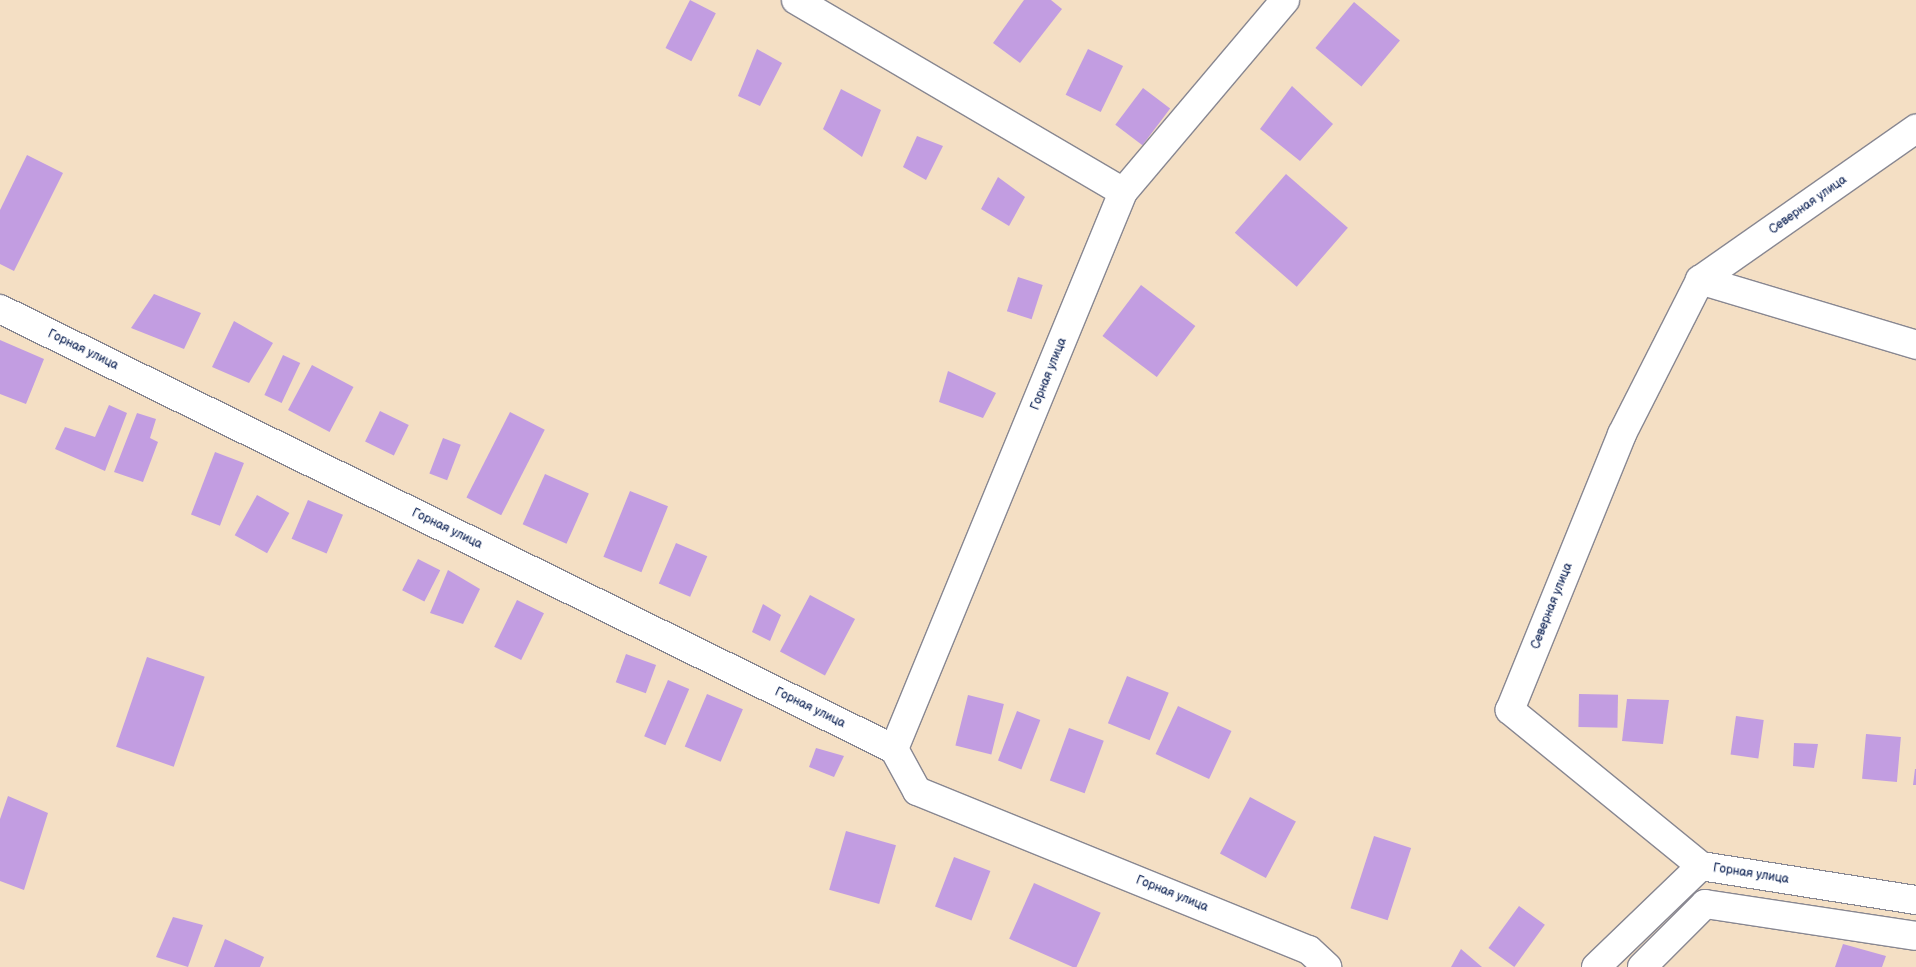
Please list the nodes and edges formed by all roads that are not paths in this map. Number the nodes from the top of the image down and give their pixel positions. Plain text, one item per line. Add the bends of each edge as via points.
1 (796, 0) edge
2 (1285, 0) edge
3 (1916, 129) edge
4 (1123, 192) junction
5 (1700, 280) junction
6 (0, 309) edge
7 (1916, 345) edge
8 (894, 749) junction
9 (1701, 866) junction
10 (1916, 900) edge
11 (1916, 936) edge
12 (1327, 967) edge
13 (1596, 967) edge
14 (1642, 967) edge

1 - 4 street
2 - 4 street, Горная улица
3 - 5 street, Северная улица
4 - 8 street, Горная улица
5 - 7 street
5 - 9 street, Северная улица via 1622,434 1510,710
6 - 8 street, Горная улица
8 - 12 street, Горная улица via 918,791 1309,950
9 - 10 street, Горная улица
9 - 13 street, Горная улица
11 - 14 street via 1704,904

